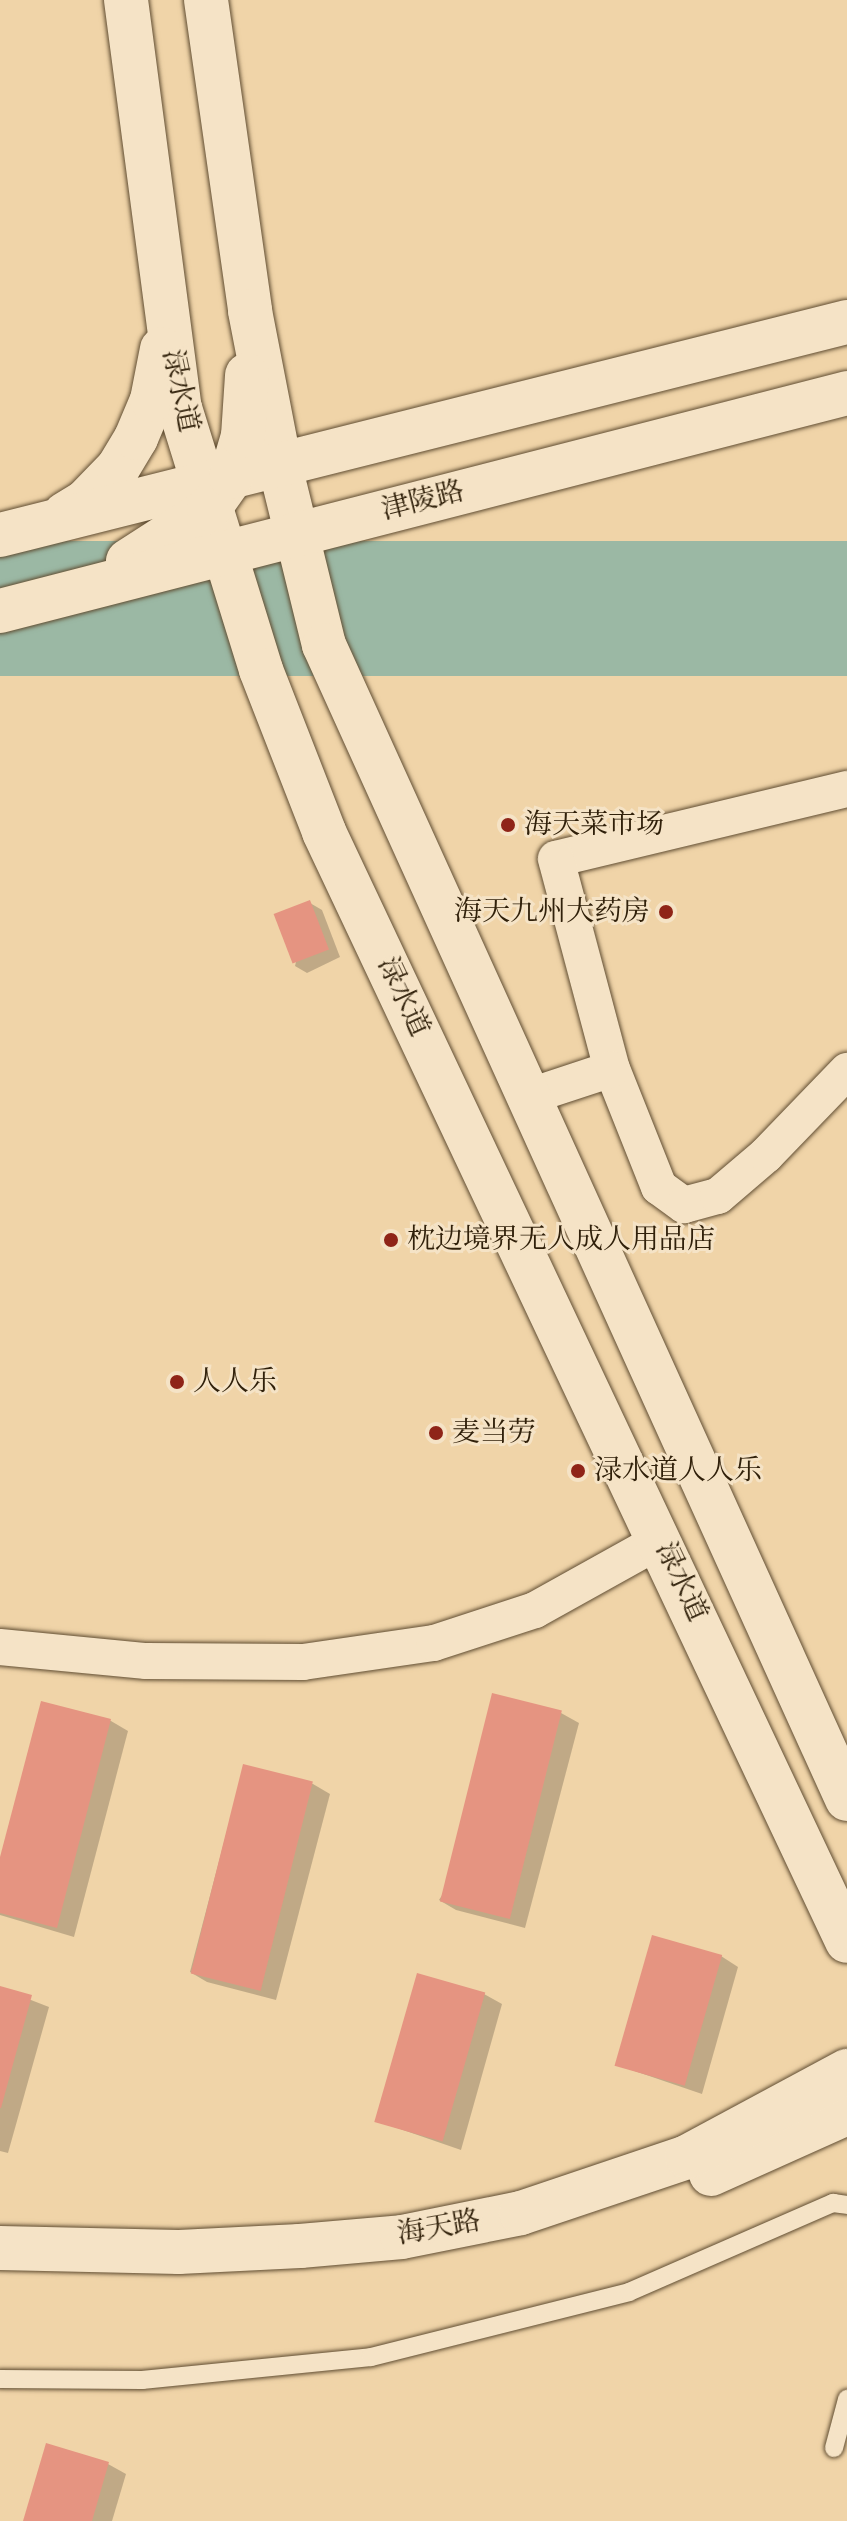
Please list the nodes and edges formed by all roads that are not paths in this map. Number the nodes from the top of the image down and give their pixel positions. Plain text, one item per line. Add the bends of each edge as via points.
1 (126, 0) edge
2 (206, 0) edge
3 (250, 311) junction
4 (165, 316) junction
5 (847, 322) edge
6 (847, 393) edge
7 (280, 466) junction
8 (214, 490) junction
9 (49, 523) junction
10 (297, 533) junction
11 (0, 535) edge
12 (221, 551) junction
13 (78, 592) junction
14 (0, 611) edge
15 (847, 789) edge
16 (612, 1069) junction
17 (847, 1071) edge
18 (527, 1097) junction
19 (661, 1540) junction
20 (0, 1647) edge
21 (847, 1799) edge
22 (847, 1941) edge
23 (847, 2071) edge
24 (847, 2113) edge
25 (847, 2205) edge
26 (0, 2248) edge
27 (0, 2277) edge
28 (0, 2379) edge
29 (847, 2399) edge
30 (834, 2448) dead end

1 - 4 street, 渌水道
2 - 3 street
3 - 7 street
3 - 8 street via 243,436
4 - 8 street, 渌水道 via 180,408
4 - 9 street via 152,400 136,438 118,468 85,502
5 - 7 street
6 - 10 street, 津陵路
7 - 8 street
7 - 10 street
8 - 9 street
8 - 12 street, 渌水道
8 - 13 street
9 - 11 street
10 - 12 street, 津陵路
10 - 18 street via 324,645
12 - 13 street, 津陵路
12 - 19 street, 渌水道 via 324,832
13 - 14 street, 津陵路
15 - 16 street via 556,859
16 - 17 street via 659,1187 684,1205 718,1196
16 - 18 street
18 - 21 street
19 - 20 street via 535,1610 434,1643 303,1662 146,1661
19 - 22 street, 渌水道
23 - 26 street, 海天路 via 687,2157 521,2213 402,2237 300,2246 179,2252
24 - 27 street, 海天路 via 691,2182 505,2248 283,2277
25 - 28 lane via 822,2207 629,2292 371,2357 142,2380
29 - 30 lane

